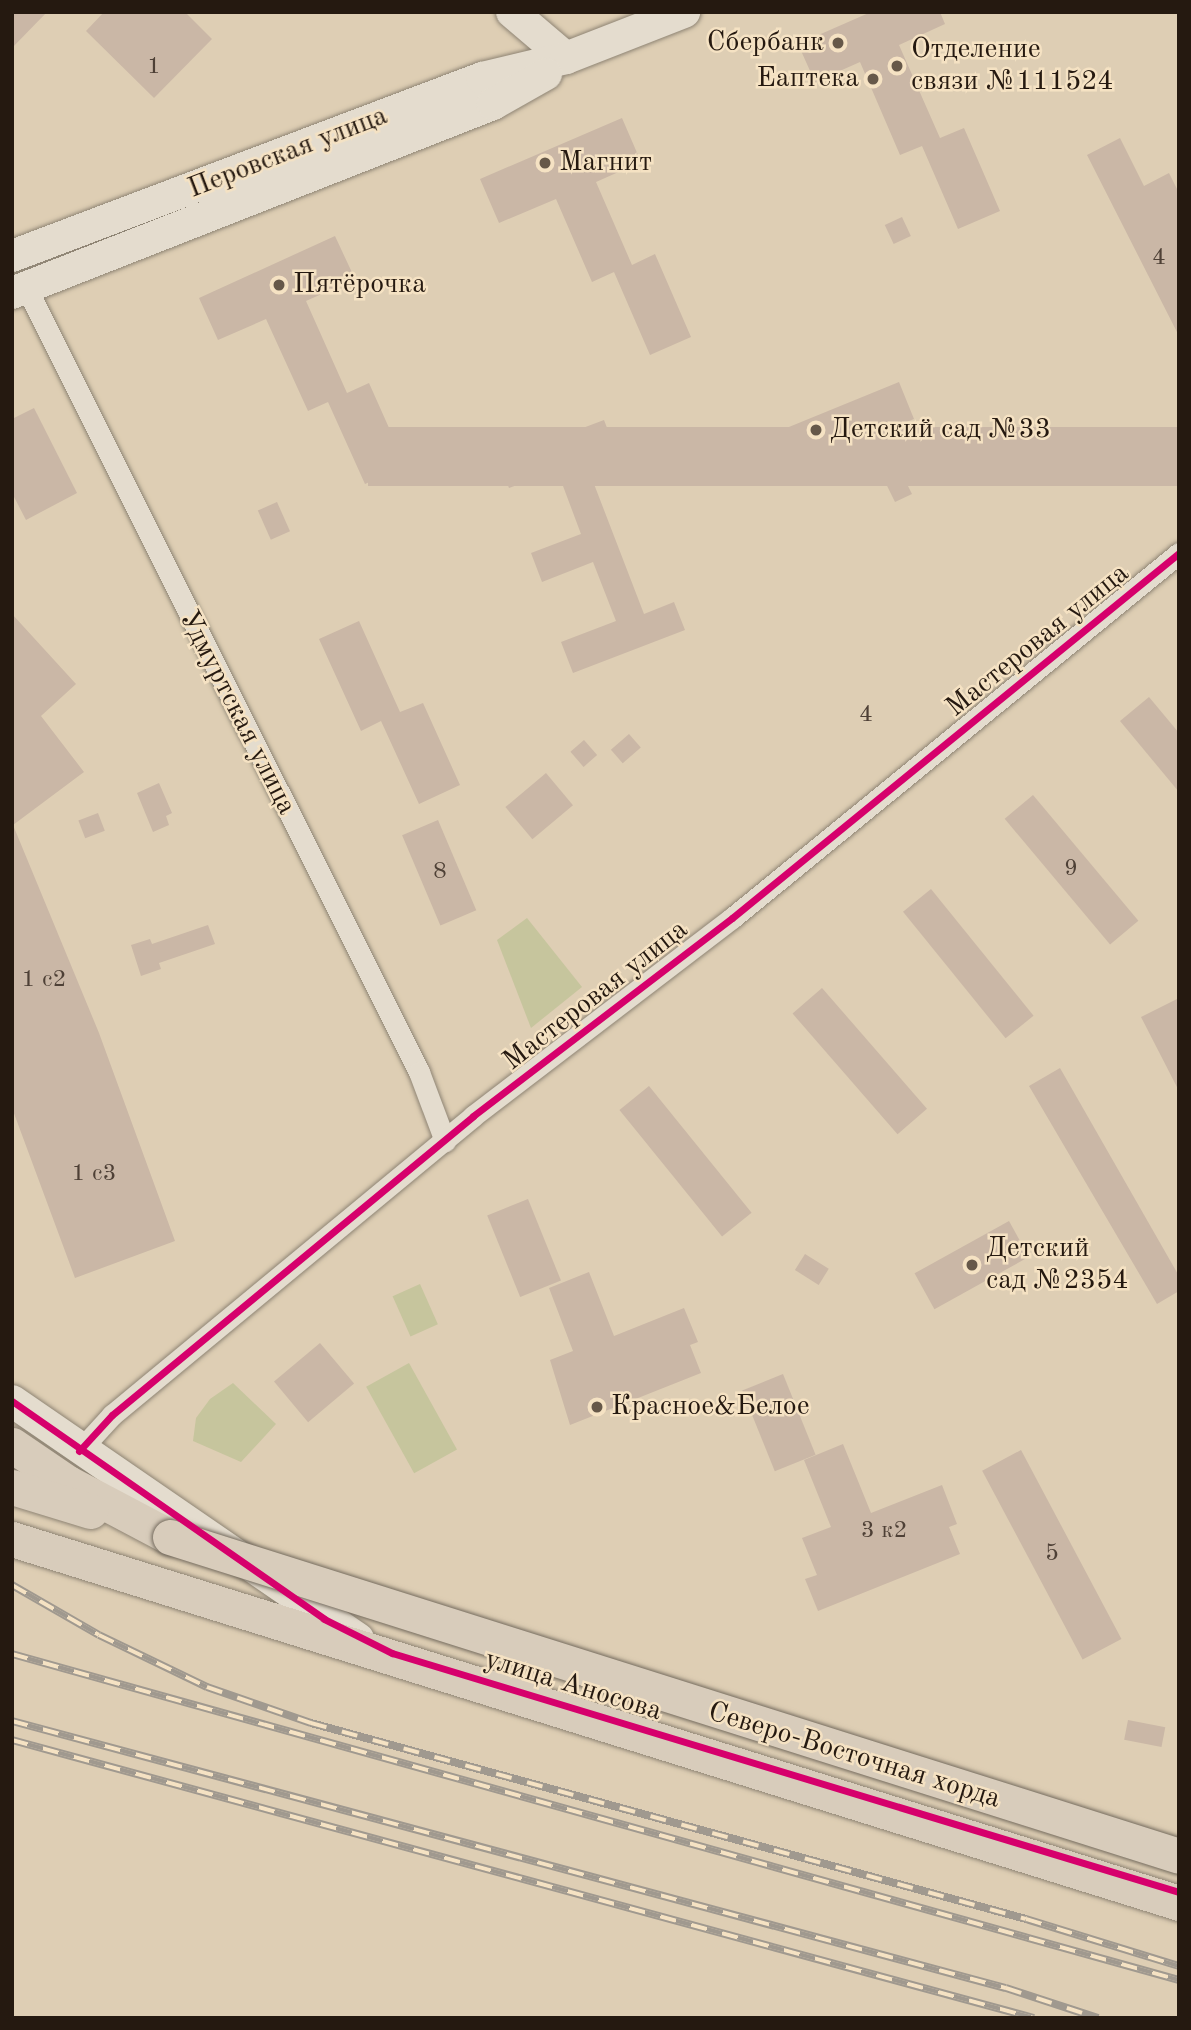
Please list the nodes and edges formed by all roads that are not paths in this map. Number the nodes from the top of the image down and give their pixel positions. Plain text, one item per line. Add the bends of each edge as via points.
1 (512, 12) edge
2 (684, 12) edge
3 (566, 58) junction
4 (12, 257) edge
5 (19, 290) edge
6 (1179, 553) edge
7 (445, 1141) junction
8 (12, 1401) edge
9 (12, 1446) edge
10 (79, 1451) junction
11 (12, 1487) edge
12 (170, 1537) junction
13 (12, 1539) edge
14 (261, 1575) junction
15 (1179, 1856) edge
16 (1179, 1892) edge
17 (1179, 1903) edge

1 - 3 street
2 - 3 street, Перовская улица
3 - 4 street, Перовская улица via 482,78
3 - 5 street, Перовская улица via 493,104
5 - 7 street, Удмуртская улица via 419,1072
6 - 7 street, Мастеровая улица via 742,909
7 - 10 street, Мастеровая улица via 122,1407
8 - 10 street, улица Аносова
9 - 12 main road, Северо-Восточная хорда via 68,1483
10 - 14 street, улица Аносова
11 - 12 main road, Северо-Восточная хорда
12 - 15 main road, Северо-Восточная хорда, bridge
13 - 17 main road, Северо-Восточная хорда
14 - 15 street, улица Аносова
14 - 16 street, улица Аносова via 357,1639 392,1653

